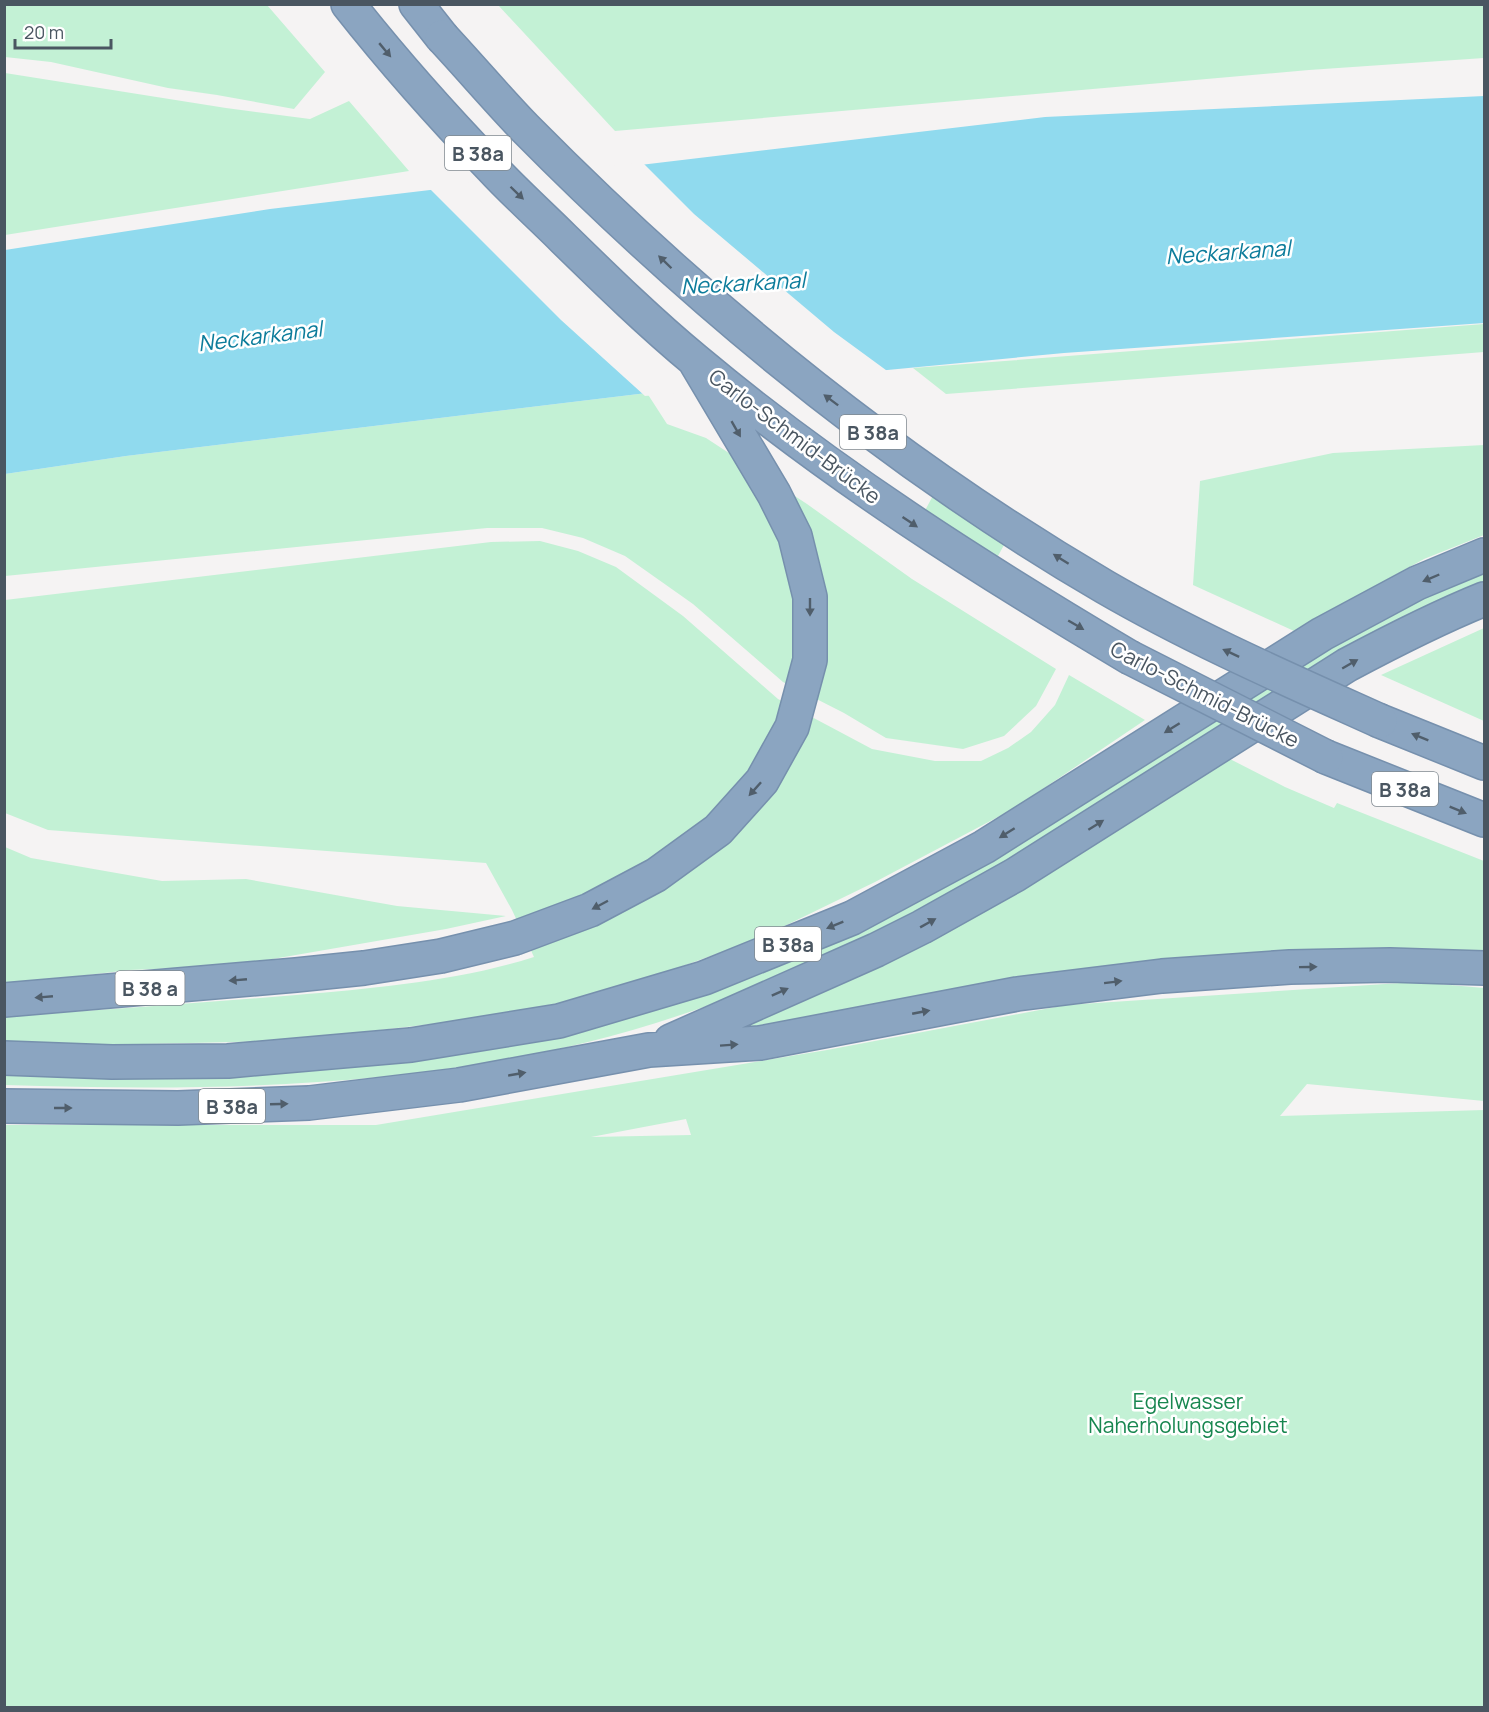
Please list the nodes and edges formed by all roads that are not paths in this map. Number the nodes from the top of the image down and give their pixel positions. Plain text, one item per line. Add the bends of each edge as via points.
1 (348, 4) edge
2 (416, 4) edge
3 (695, 361) junction
4 (1485, 555) edge
5 (1485, 598) edge
6 (1485, 763) edge
7 (1485, 820) edge
8 (1485, 968) edge
9 (297, 975) joint
10 (4, 1000) edge
11 (650, 1050) junction
12 (4, 1058) edge
13 (4, 1106) edge

1 -> 3 highway, Carlo-Schmid-Brücke / B 38a via 387,53 492,168
6 -> 2 highway, B 38a, bridge via 1380,722 1222,648 1106,587 1009,527 892,446 686,283 524,127
3 -> 7 highway, Carlo-Schmid-Brücke / B 38a, bridge via 910,522 1129,657 1326,757
3 -> 9 highway, B 38a via 795,536 810,597 810,660 792,727 762,781 718,831 656,875 590,910 515,938 441,956
4 -> 12 highway, B 38a via 1417,583 1322,634 974,853 852,918 704,978 559,1021 411,1045 228,1061
11 -> 5 highway, B 38a via 922,927 1015,875 1347,665
11 -> 8 highway, B 38a via 760,1042 1017,994 1161,976 1290,967
9 -> 10 highway, B 38 a
13 -> 11 highway, B 38a via 178,1108 309,1103 459,1085

